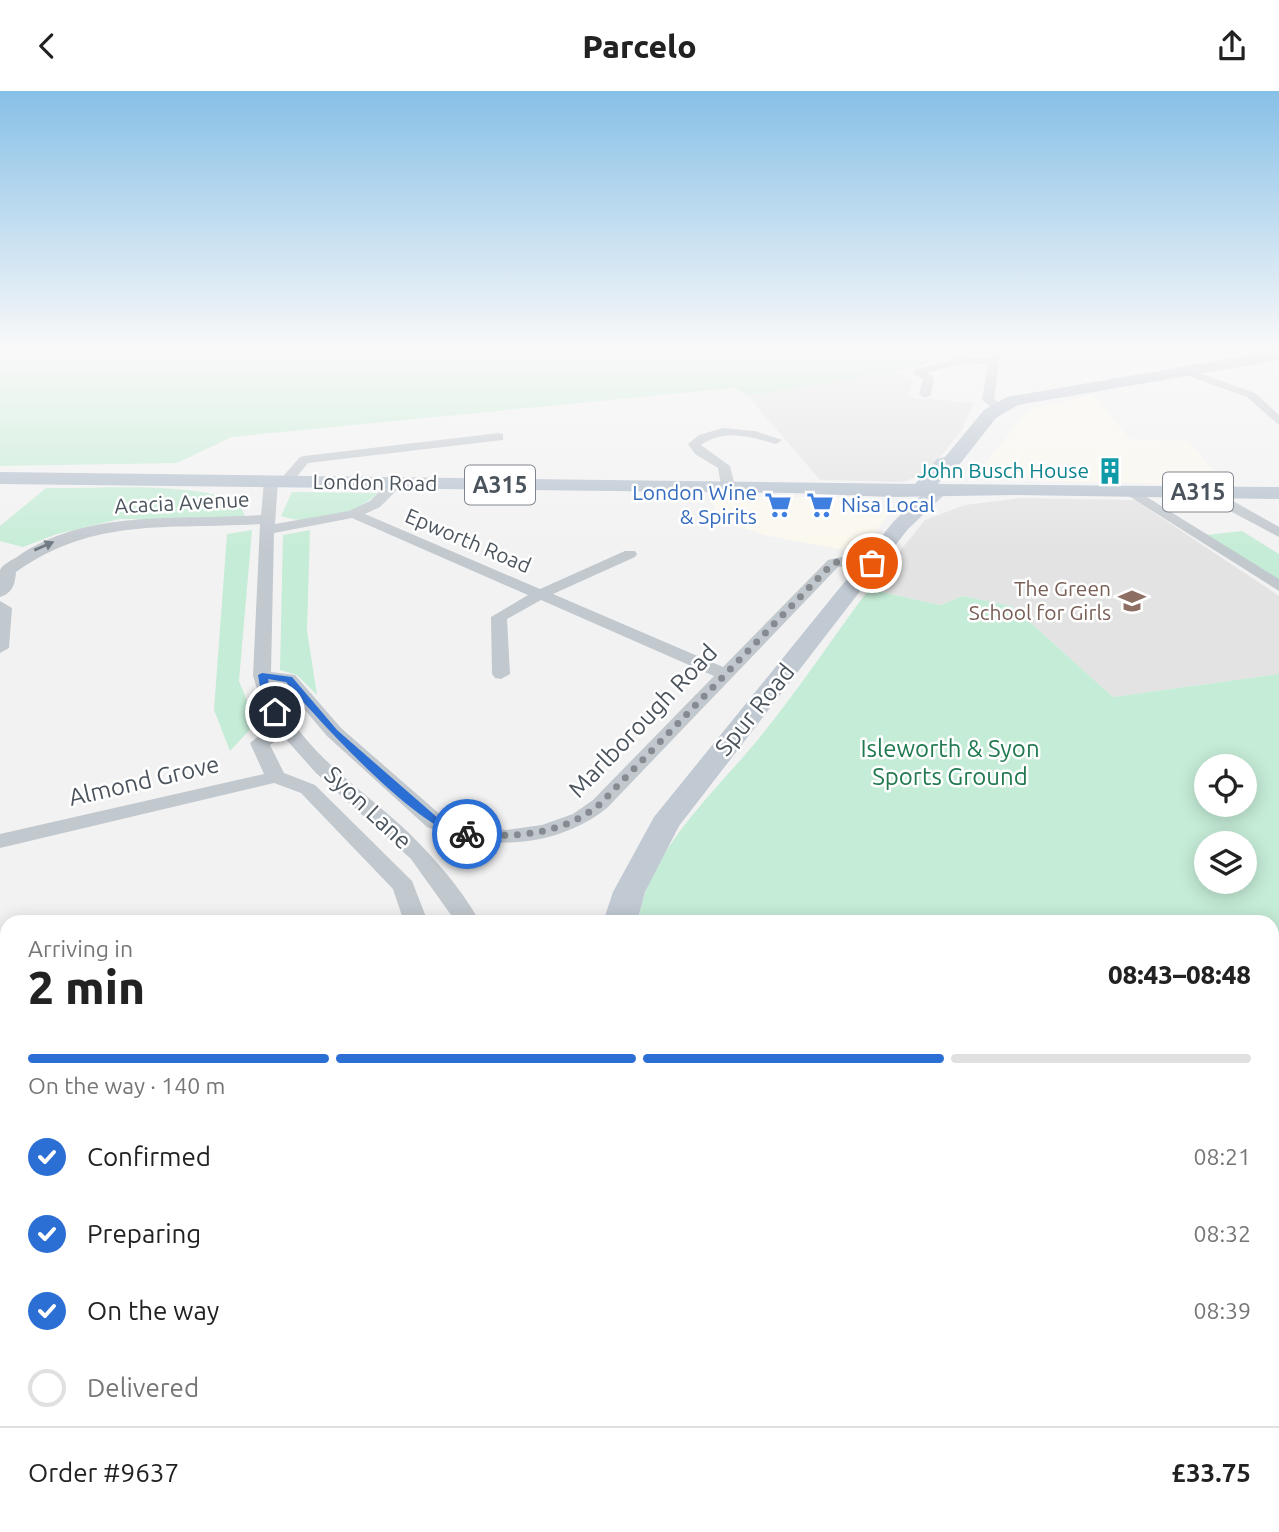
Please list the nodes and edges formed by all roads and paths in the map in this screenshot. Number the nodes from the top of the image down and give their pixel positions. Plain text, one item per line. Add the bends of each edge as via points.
1 (988, 416) edge
2 (499, 437) dead end
3 (776, 440) dead end
4 (953, 464) junction
5 (0, 478) edge
6 (278, 482) junction
7 (396, 484) junction
8 (728, 487) junction
9 (1002, 489) junction
10 (1129, 490) junction
11 (1210, 492) junction
12 (1279, 493) edge
13 (927, 495) junction
14 (353, 514) junction
15 (267, 525) junction
16 (1279, 533) edge
17 (630, 554) dead end
18 (872, 563) junction
19 (1279, 586) edge
20 (0, 592) edge
21 (539, 595) junction
22 (0, 606) edge
23 (0, 648) edge
24 (723, 673) junction
25 (501, 674) dead end
26 (262, 675) junction
27 (284, 726) junction
28 (276, 777) junction
29 (0, 841) edge
30 (414, 915) edge
31 (463, 915) edge
32 (623, 915) edge

1 - 4 main road
2 - 6 street via 304,460
3 - 8 street via 733,431 701,437 694,444 724,466
4 - 9 main road, A315
4 - 13 main road
5 - 6 main road, London Road / A315
6 - 7 main road, London Road / A315
6 - 15 street, Syon Lane
7 - 8 main road, London Road / A315
7 - 14 street, Epworth Road via 375,504
8 - 13 main road, London Road / A315
9 - 10 main road, A315
9 - 13 main road, London Road
10 - 11 main road, A315
10 - 19 street
11 - 12 main road, A315
11 - 16 street
13 - 18 main road, Spur Road
14 - 15 street
14 - 21 street, Epworth Road
20 -> 15 street, Acacia Avenue via 7,585 8,570 28,553 62,539 143,523
15 - 26 street, Syon Lane
17 - 21 street, Epworth Road
18 - 24 street, Marlborough Road via 833,563
18 - 32 main road, Spur Road via 665,824 629,892
21 - 24 street, Epworth Road
21 - 25 street, Epworth Road via 499,617
22 - 23 street via 4,608
24 - 26 street, Marlborough Road via 580,820 508,836 468,834 435,821 334,732 289,679
26 - 27 street, Syon Lane via 267,698
27 - 28 street via 260,743
27 - 31 street, Syon Lane via 411,846
28 - 29 street, Almond Grove
28 - 30 street via 308,789 404,886

